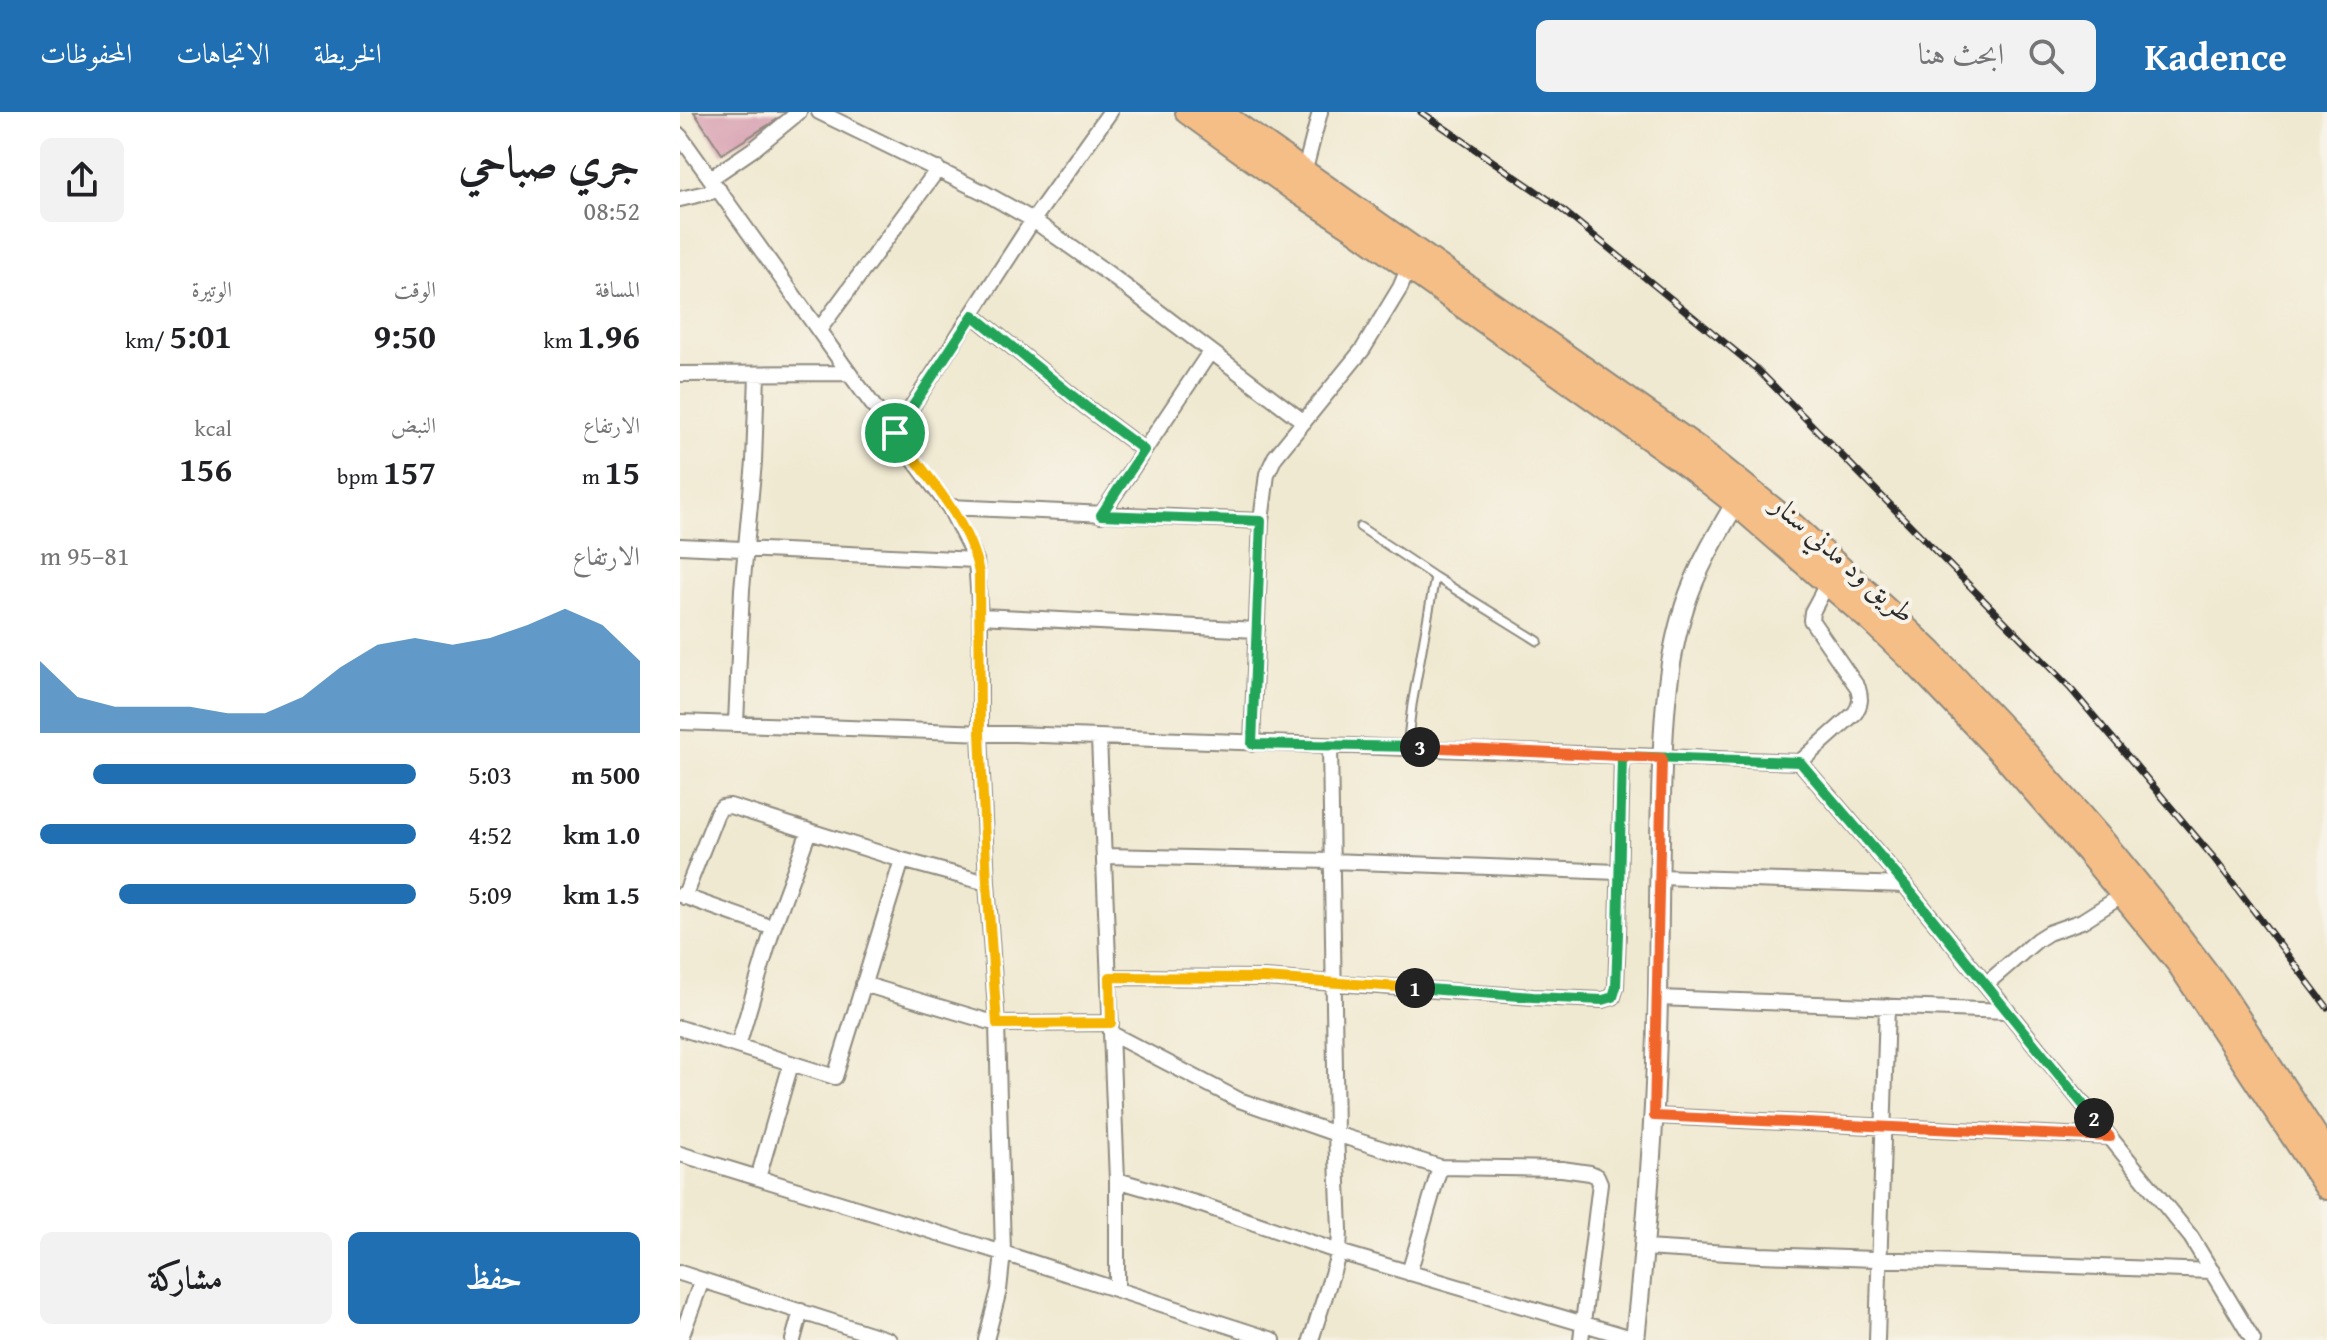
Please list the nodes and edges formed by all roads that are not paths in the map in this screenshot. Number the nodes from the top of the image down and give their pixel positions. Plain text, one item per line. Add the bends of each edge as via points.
1 (799, 112) edge
2 (819, 112) edge
3 (1110, 112) edge
4 (1188, 112) edge
5 (1218, 112) edge
6 (1320, 112) edge
7 (680, 136) edge
8 (938, 169) junction
9 (1300, 182) junction
10 (715, 184) junction
11 (680, 199) edge
12 (1033, 220) junction
13 (1412, 259) junction
14 (973, 315) junction
15 (819, 330) junction
16 (1210, 352) junction
17 (849, 373) junction
18 (680, 374) edge
19 (757, 374) junction
20 (1304, 422) junction
21 (895, 433) junction
22 (1144, 450) junction
23 (1740, 494) junction
24 (949, 507) junction
25 (1101, 515) junction
26 (1261, 521) junction
27 (1360, 527) dead end
28 (680, 546) edge
29 (747, 548) junction
30 (976, 560) junction
31 (1435, 577) junction
32 (1828, 582) junction
33 (980, 616) junction
34 (1257, 630) junction
35 (1538, 641) dead end
36 (680, 722) edge
37 (736, 723) junction
38 (980, 733) junction
39 (1099, 738) junction
40 (1252, 744) junction
41 (1330, 746) junction
42 (1407, 747) junction
43 (1622, 756) junction
44 (1662, 758) junction
45 (1800, 762) junction
46 (809, 831) junction
47 (1105, 856) junction
48 (902, 860) junction
49 (1331, 861) junction
50 (1618, 872) junction
51 (1659, 877) junction
52 (987, 883) junction
53 (1905, 885) junction
54 (2123, 895) junction
55 (682, 896) edge
56 (773, 928) junction
57 (1110, 977) junction
58 (1335, 982) junction
59 (863, 984) junction
60 (1986, 984) junction
61 (1658, 998) junction
62 (1887, 1006) junction
63 (2007, 1011) junction
64 (997, 1024) junction
65 (680, 1028) edge
66 (1112, 1029) junction
67 (738, 1046) junction
68 (791, 1064) junction
69 (1654, 1116) junction
70 (1884, 1126) junction
71 (1336, 1134) junction
72 (2110, 1137) junction
73 (680, 1154) edge
74 (2327, 1154) edge
75 (1440, 1167) junction
76 (758, 1178) junction
77 (1117, 1180) junction
78 (2327, 1187) edge
79 (1645, 1248) junction
80 (1339, 1252) junction
81 (1003, 1253) junction
82 (1880, 1259) junction
83 (2212, 1271) junction
84 (680, 1273) edge
85 (1409, 1273) junction
86 (702, 1280) junction
87 (1117, 1290) junction
88 (801, 1311) junction
89 (1582, 1332) edge
90 (680, 1340) edge
91 (793, 1340) edge
92 (889, 1340) edge
93 (986, 1340) edge
94 (1273, 1340) edge
95 (1311, 1340) edge
96 (1635, 1340) edge
97 (1877, 1340) edge
98 (2253, 1340) edge

1 - 10 street
2 - 8 street
3 - 12 street
4 - 9 highway, طريق ود مدني سنار
5 - 9 highway, طريق ود مدني سنار
6 - 9 street
7 - 10 street
8 - 12 street
8 - 15 street
9 - 13 highway, طريق ود مدني سنار via 1354,228
10 - 11 street
10 - 15 street
12 - 14 street
12 - 16 street
13 - 20 street via 1363,349
13 - 23 highway, طريق ود مدني سنار via 1638,429
14 - 21 street
14 - 22 street
15 - 17 street
16 - 20 street
16 - 22 street
17 - 19 street
17 - 21 street
18 - 19 street
19 - 29 street
20 - 26 street via 1267,474
21 - 24 street
22 - 25 street
23 - 32 highway, طريق ود مدني سنار
23 - 44 street via 1699,569 1677,630
23 - 74 highway, طريق ود مدني سنار via 1793,526 1931,653 2077,811 2193,953
24 - 25 street
24 - 30 street
25 - 26 street
26 - 34 street
27 - 31 lane
28 - 29 street
29 - 30 street
29 - 37 street
30 - 33 street
31 - 35 lane
31 - 42 lane
32 - 45 street via 1811,620 1858,688 1860,705
32 - 54 highway, طريق ود مدني سنار via 1963,711
33 - 34 street
33 - 38 street
34 - 40 street
36 - 37 street
37 - 38 street
38 - 39 street
38 - 52 street
39 - 40 street
39 - 47 street
40 - 41 street
41 - 42 street
41 - 49 street
42 - 43 street
43 - 44 street
43 - 50 street
44 - 45 street
44 - 51 street
45 - 53 street
46 - 48 street
46 - 55 street via 722,807
46 - 56 street
47 - 49 street
47 - 57 street
48 - 52 street
48 - 59 street
49 - 50 street
49 - 58 street
50 - 58 street via 1613,997 1533,997
51 - 53 street
51 - 61 street
52 - 64 street
53 - 60 street
54 - 60 street via 2082,921 2037,940
54 - 78 highway, طريق ود مدني سنار via 2179,963
55 - 56 street
56 - 67 street
57 - 58 street
57 - 66 street
58 - 71 street
59 - 64 street
59 - 68 street via 835,1077
60 - 63 street
61 - 62 street
61 - 69 street
62 - 63 street
62 - 70 street
63 - 72 street
64 - 66 street
64 - 81 street
65 - 67 street
66 - 71 street via 1239,1100
66 - 77 street
67 - 68 street
68 - 76 street
69 - 70 street
69 - 79 street
70 - 72 street
70 - 82 street
71 - 75 street
71 - 80 street
72 - 83 street
73 - 76 street
75 - 85 street
75 - 89 street via 1562,1169 1597,1176
76 - 81 street
77 - 80 street
77 - 87 street
79 - 82 street
79 - 96 street
80 - 85 street
80 - 95 street
81 - 87 street
81 - 93 street
82 - 83 street
82 - 97 street
83 - 98 street
84 - 86 street
85 - 89 street
86 - 88 street
86 - 90 street
87 - 94 street
88 - 91 street
88 - 92 street
89 - 96 street

